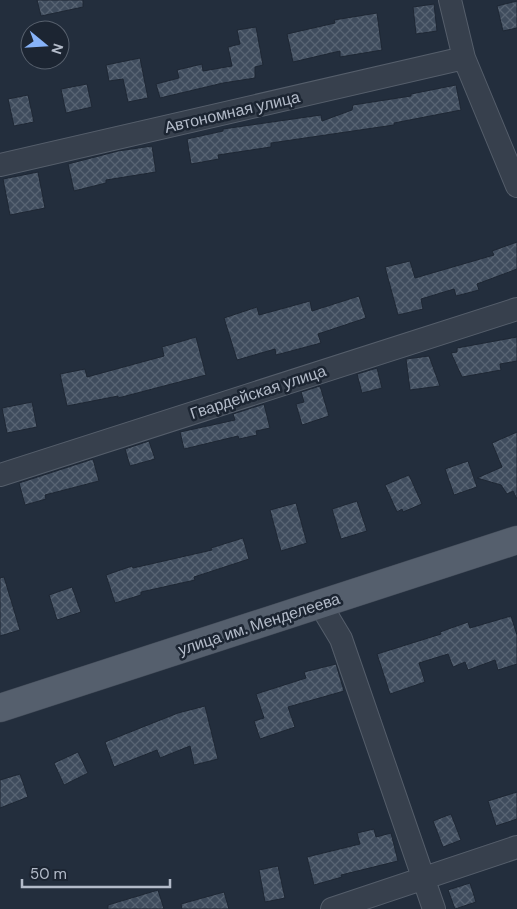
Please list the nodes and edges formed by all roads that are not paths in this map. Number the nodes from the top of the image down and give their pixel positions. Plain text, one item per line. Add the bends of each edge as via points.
1 (450, 0) edge
2 (464, 58) junction
3 (0, 165) edge
4 (517, 186) edge
5 (517, 308) edge
6 (0, 475) edge
7 (517, 540) edge
8 (320, 604) junction
9 (0, 708) edge
10 (517, 847) edge
11 (423, 878) junction
12 (332, 909) edge
13 (434, 909) edge

1 - 2 street
2 - 3 street, Автономная улица
2 - 4 street
5 - 6 street, Гвардейская улица
7 - 8 main road, улица им. Менделеева
8 - 9 main road, улица им. Менделеева
8 - 11 street via 341,639
10 - 11 street
11 - 12 street
11 - 13 street

